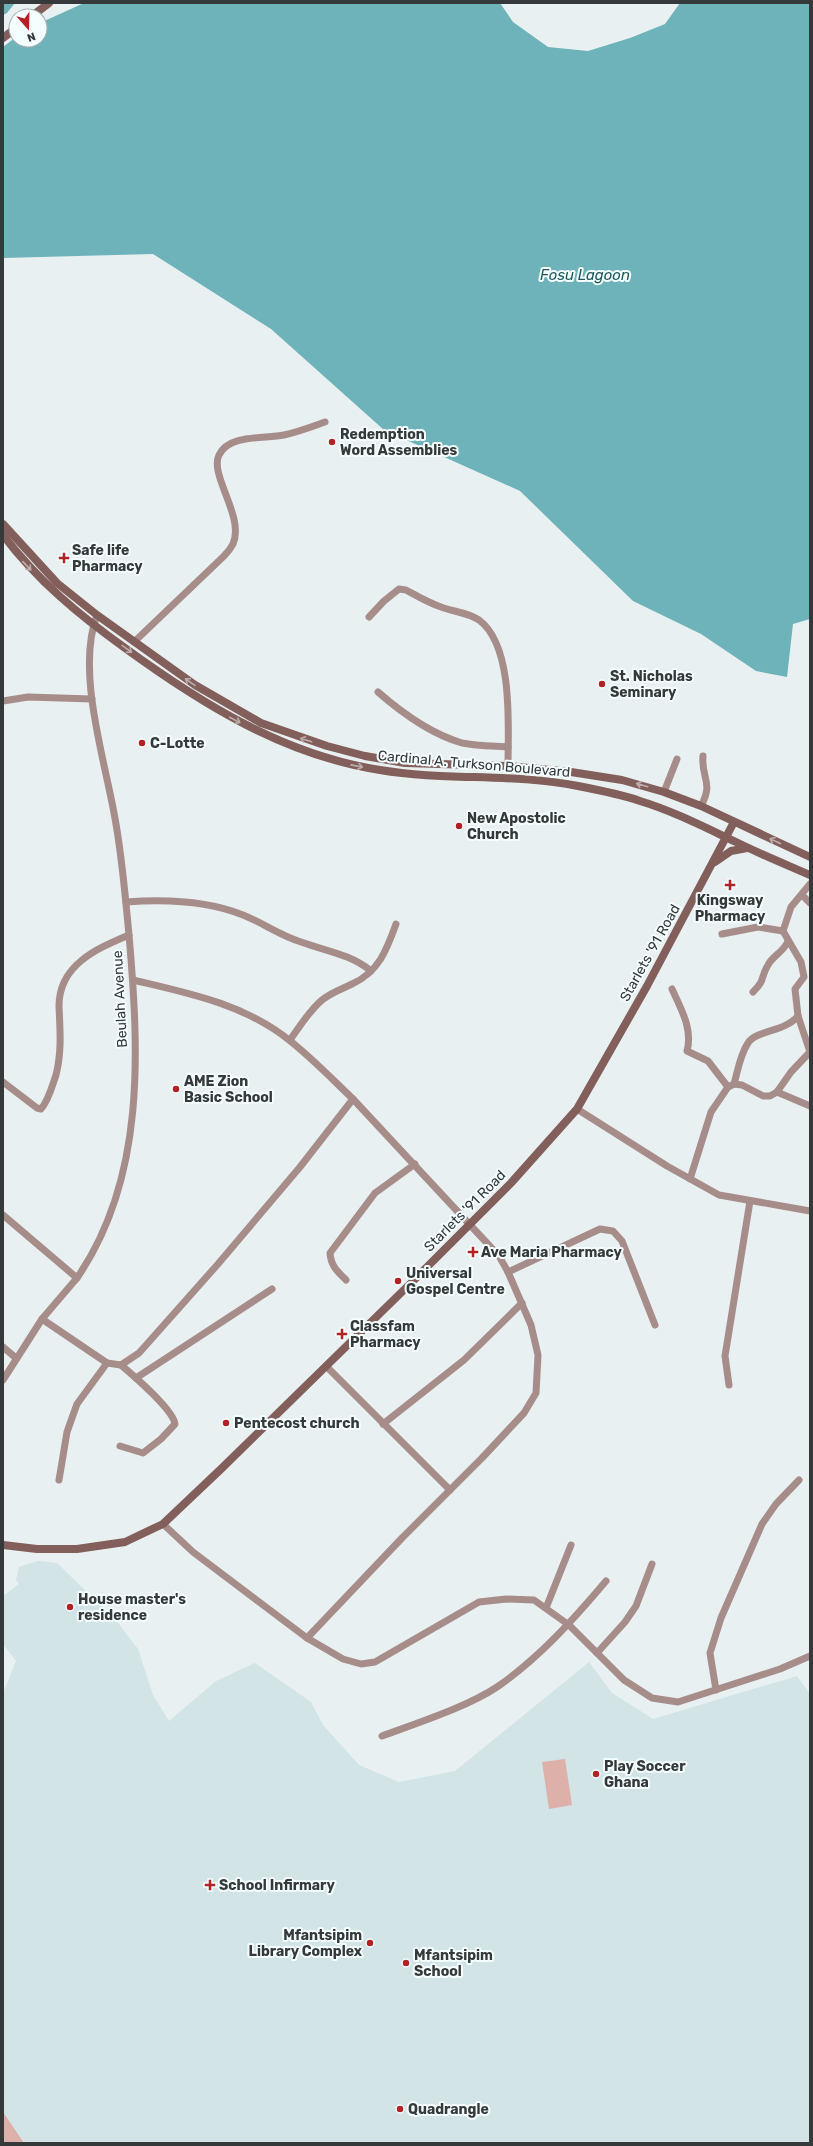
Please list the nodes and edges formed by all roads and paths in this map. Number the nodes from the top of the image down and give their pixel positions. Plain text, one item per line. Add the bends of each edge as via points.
1 (325, 422) dead end
2 (3, 524) edge
3 (3, 535) edge
4 (97, 615) junction
5 (369, 617) dead end
6 (93, 626) junction
7 (134, 642) junction
8 (378, 692) dead end
9 (92, 699) junction
10 (3, 701) edge
11 (508, 747) junction
12 (703, 756) dead end
13 (678, 759) dead end
14 (508, 766) junction
15 (664, 792) junction
16 (700, 806) junction
17 (734, 822) junction
18 (727, 838) junction
19 (747, 848) junction
20 (810, 857) edge
21 (714, 862) junction
22 (810, 875) edge
23 (810, 884) edge
24 (802, 895) junction
25 (126, 902) junction
26 (810, 903) edge
27 (396, 924) dead end
28 (783, 931) junction
29 (722, 934) dead end
30 (129, 935) junction
31 (788, 941) junction
32 (371, 971) junction
33 (133, 980) junction
34 (672, 989) dead end
35 (753, 992) dead end
36 (798, 1016) junction
37 (290, 1040) junction
38 (3, 1082) edge
39 (731, 1085) junction
40 (777, 1092) junction
41 (352, 1099) junction
42 (810, 1106) edge
43 (577, 1109) junction
44 (415, 1164) junction
45 (690, 1179) junction
46 (750, 1202) junction
47 (810, 1211) edge
48 (3, 1215) edge
49 (470, 1225) junction
50 (508, 1272) junction
51 (77, 1278) junction
52 (346, 1280) dead end
53 (272, 1289) dead end
54 (522, 1303) junction
55 (42, 1319) junction
56 (655, 1325) dead end
57 (3, 1347) edge
58 (16, 1358) junction
59 (107, 1363) junction
60 (121, 1365) junction
61 (326, 1366) junction
62 (136, 1378) junction
63 (3, 1380) edge
64 (729, 1385) dead end
65 (383, 1424) junction
66 (120, 1446) dead end
67 (59, 1480) dead end
68 (799, 1480) dead end
69 (450, 1490) junction
70 (163, 1524) junction
71 (3, 1545) edge
72 (571, 1545) dead end
73 (652, 1564) dead end
74 (606, 1581) dead end
75 (546, 1608) junction
76 (569, 1625) junction
77 (307, 1638) junction
78 (596, 1653) junction
79 (810, 1656) edge
80 (716, 1690) junction
81 (382, 1736) dead end

1 - 7 street via 287,434 235,442 220,453 216,460 236,530 233,544 224,556
2 - 4 street, Cardinal A. Turkson Boulevard via 57,583
3 -> 6 street, Cardinal A. Turkson Boulevard via 25,564
4 - 6 street, Beulah Avenue
4 - 7 street, Cardinal A. Turkson Boulevard
5 - 11 street via 384,600 400,589 480,621 491,634 504,667
6 - 9 street, Beulah Avenue via 90,651
6 -> 18 street, Cardinal A. Turkson Boulevard via 202,701 276,740 311,753 380,770 576,786 640,801
14 -> 7 street, Cardinal A. Turkson Boulevard via 405,763 365,756 294,736 261,723 228,705
8 - 11 street via 417,722 449,738 474,745
9 - 10 street via 28,697
9 - 25 street, Beulah Avenue via 114,813
11 - 14 street
12 - 16 street via 702,766 707,794
13 - 15 street
15 -> 14 street, Cardinal A. Turkson Boulevard via 622,780
15 - 16 street, Cardinal A. Turkson Boulevard
16 - 17 street, Cardinal A. Turkson Boulevard
17 - 18 street, Starlets '91 Road
20 -> 17 street, Cardinal A. Turkson Boulevard
18 - 19 street, Cardinal A. Turkson Boulevard
18 - 21 street, Starlets '91 Road
19 - 21 street via 731,851
19 - 22 street, Cardinal A. Turkson Boulevard
21 - 43 street, Starlets '91 Road
23 - 24 street
24 - 26 street
24 - 28 street via 792,907
25 - 30 street, Beulah Avenue
25 - 32 street via 179,900 222,908 258,921 288,937 354,959
27 - 32 street via 385,954
28 - 29 street via 758,927
28 - 31 street
30 - 33 street, Beulah Avenue
30 - 38 street via 87,955 65,978 59,1004 62,1040 60,1059 44,1105 37,1108
31 - 35 street via 782,952 768,964 763,983
31 - 36 street via 798,955 803,971 803,980 795,989
32 - 37 street via 323,999 310,1011
33 - 37 street via 216,1001 266,1024
33 - 51 street, Beulah Avenue via 136,1057 129,1146 115,1200 102,1233
34 - 39 street via 689,1031 687,1051 708,1061
36 - 39 street via 788,1025 756,1036 747,1043
36 - 40 street via 810,1052
37 - 41 street
39 - 40 street via 742,1085 763,1096
39 - 45 street via 711,1112
40 - 42 street
41 - 44 street
41 - 60 street via 300,1167 218,1264 139,1353
43 - 45 street
43 - 49 street, Starlets '91 Road via 549,1143
44 - 49 street
44 - 52 street via 375,1193 330,1253 331,1263
45 - 46 street via 719,1195
46 - 47 street
46 - 64 street via 725,1356
48 - 51 street
49 - 50 street via 494,1249
49 - 61 street, Starlets '91 Road
50 - 54 street
50 - 56 street via 600,1229 613,1231 622,1242
51 - 55 street, Beulah Avenue
53 - 62 street
54 - 65 street via 464,1360
54 - 69 street via 531,1325 538,1355 536,1393 524,1413
55 - 58 street, Beulah Avenue
55 - 59 street
57 - 58 street
58 - 63 street, Beulah Avenue
59 - 60 street
59 - 67 street via 77,1404 67,1432
60 - 62 street
61 - 65 street
61 - 70 street, Starlets '91 Road
62 - 66 street via 174,1417 175,1424 162,1439 143,1453
65 - 69 street
68 - 80 street via 776,1504 762,1524 721,1618 710,1653
69 - 77 street
70 - 71 street, Starlets '91 Road via 125,1542 77,1549 37,1549
70 - 77 street via 193,1552
72 - 75 street
73 - 78 street via 636,1606
74 - 76 street
75 - 76 street
75 - 77 street via 534,1600 506,1599 479,1602 375,1662 361,1664 343,1659
76 - 78 street
76 - 81 street via 534,1658 496,1687
78 - 80 street via 624,1680 652,1698 678,1702
79 - 80 street via 780,1669

